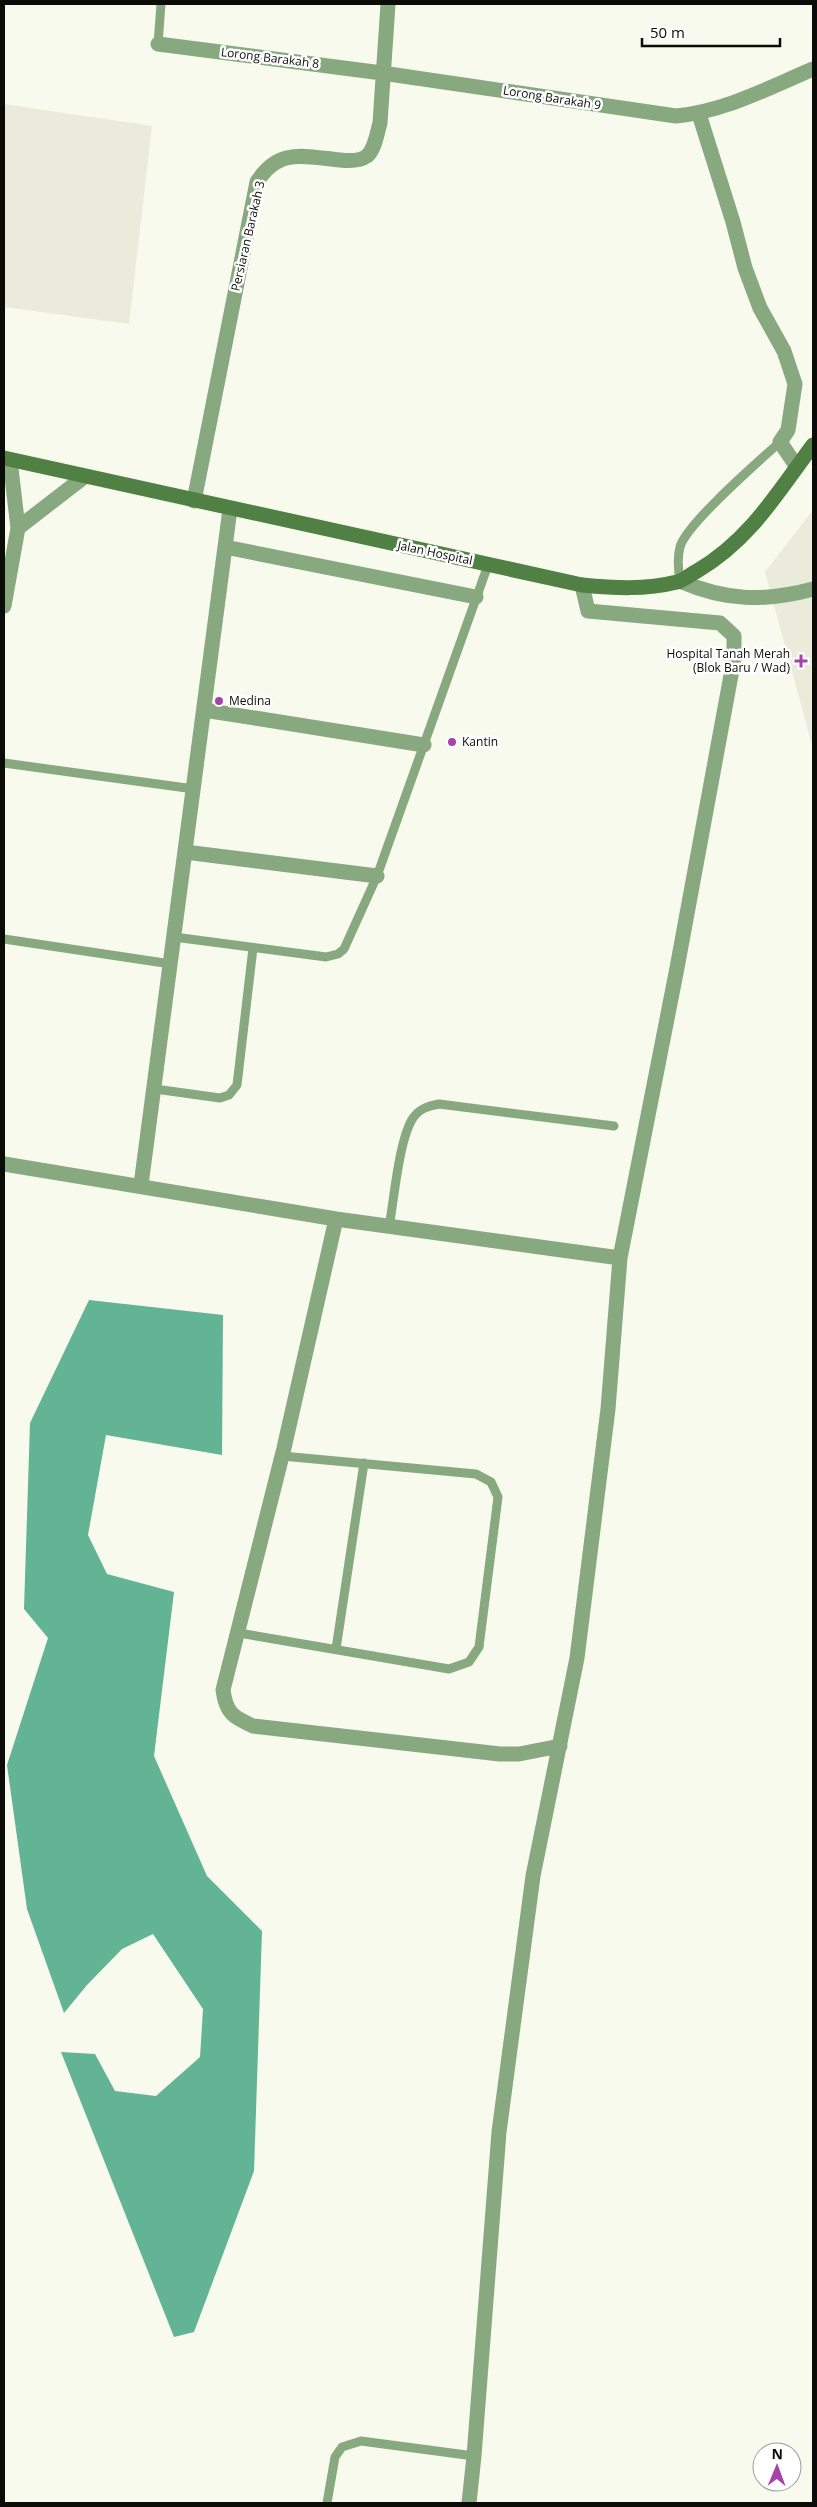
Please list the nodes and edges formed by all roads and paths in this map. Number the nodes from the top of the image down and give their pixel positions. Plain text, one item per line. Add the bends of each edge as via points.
1 (161, 4) edge
2 (388, 4) edge
3 (158, 44) joint
4 (813, 69) edge
5 (382, 72) junction
6 (699, 114) junction
7 (780, 442) junction
8 (813, 445) edge
9 (7, 459) edge
10 (797, 467) junction
11 (84, 477) junction
12 (194, 501) junction
13 (230, 509) junction
14 (18, 528) junction
15 (225, 548) junction
16 (7, 565) edge
17 (488, 565) junction
18 (680, 581) junction
19 (582, 585) junction
20 (813, 589) edge
21 (476, 597) junction
22 (4, 606) edge
23 (204, 710) junction
24 (424, 745) junction
25 (4, 763) edge
26 (194, 789) junction
27 (185, 852) junction
28 (377, 876) junction
29 (174, 937) junction
30 (4, 939) edge
31 (253, 948) junction
32 (170, 964) junction
33 (155, 1089) junction
34 (614, 1126) dead end
35 (4, 1164) edge
36 (141, 1186) junction
37 (336, 1219) junction
38 (389, 1227) junction
39 (620, 1258) junction
40 (282, 1456) junction
41 (364, 1463) junction
42 (238, 1632) junction
43 (336, 1650) junction
44 (560, 1746) junction
45 (474, 2456) junction
46 (327, 2503) edge
47 (468, 2503) edge

1 - 3 lane
2 - 5 street, Persiaran Barakah 3
3 - 5 street, Lorong Barakah 8
4 - 6 street, Lorong Barakah 9 via 728,106
5 - 6 street, Lorong Barakah 9 via 660,114
5 - 12 street, Persiaran Barakah 3 via 380,123 367,156 351,161 295,156 279,159 266,168 257,182
6 - 7 street via 745,268 760,308 784,351 795,384 788,430
7 - 10 street
7 - 18 lane via 691,527 680,545 677,564
8 - 10 main road, Jalan Hospital
9 - 11 main road, Jalan Hospital
9 - 14 street
10 - 18 main road, Jalan Hospital via 747,532 713,562
11 - 12 main road, Jalan Hospital
11 - 14 street
12 - 13 main road, Jalan Hospital
13 - 15 street
13 - 17 main road, Jalan Hospital
14 - 16 street
15 - 21 street
15 - 23 street
16 - 22 street
17 - 19 main road, Jalan Hospital
17 - 21 lane
18 - 19 main road, Jalan Hospital via 620,588
18 - 20 street via 706,592 740,597 763,598
19 - 39 street via 588,611 720,624 734,636 734,659
21 - 24 lane
23 - 24 street
23 - 26 street
24 - 28 lane
25 - 26 lane
26 - 27 street
27 - 28 street
27 - 29 street
28 - 31 lane via 344,949 338,954 326,957
29 - 31 lane
29 - 32 street
30 - 32 lane
31 - 33 lane via 237,1085 229,1095 220,1098
32 - 33 street
33 - 36 street
34 - 38 lane via 440,1104 423,1108 413,1118 405,1136
35 - 36 street
36 - 37 street
37 - 38 street
37 - 40 street
38 - 39 street
39 - 44 street via 606,1419 577,1658
40 - 41 lane
40 - 42 street
41 - 43 lane
41 - 43 lane via 476,1474 490,1482 498,1497 479,1647 469,1662 449,1669
42 - 43 lane
42 - 44 street via 224,1690 225,1705 235,1718 253,1726 500,1754 519,1754
44 - 45 street via 532,1876 499,2132
45 - 46 lane via 361,2442 342,2447 335,2457
45 - 47 street

